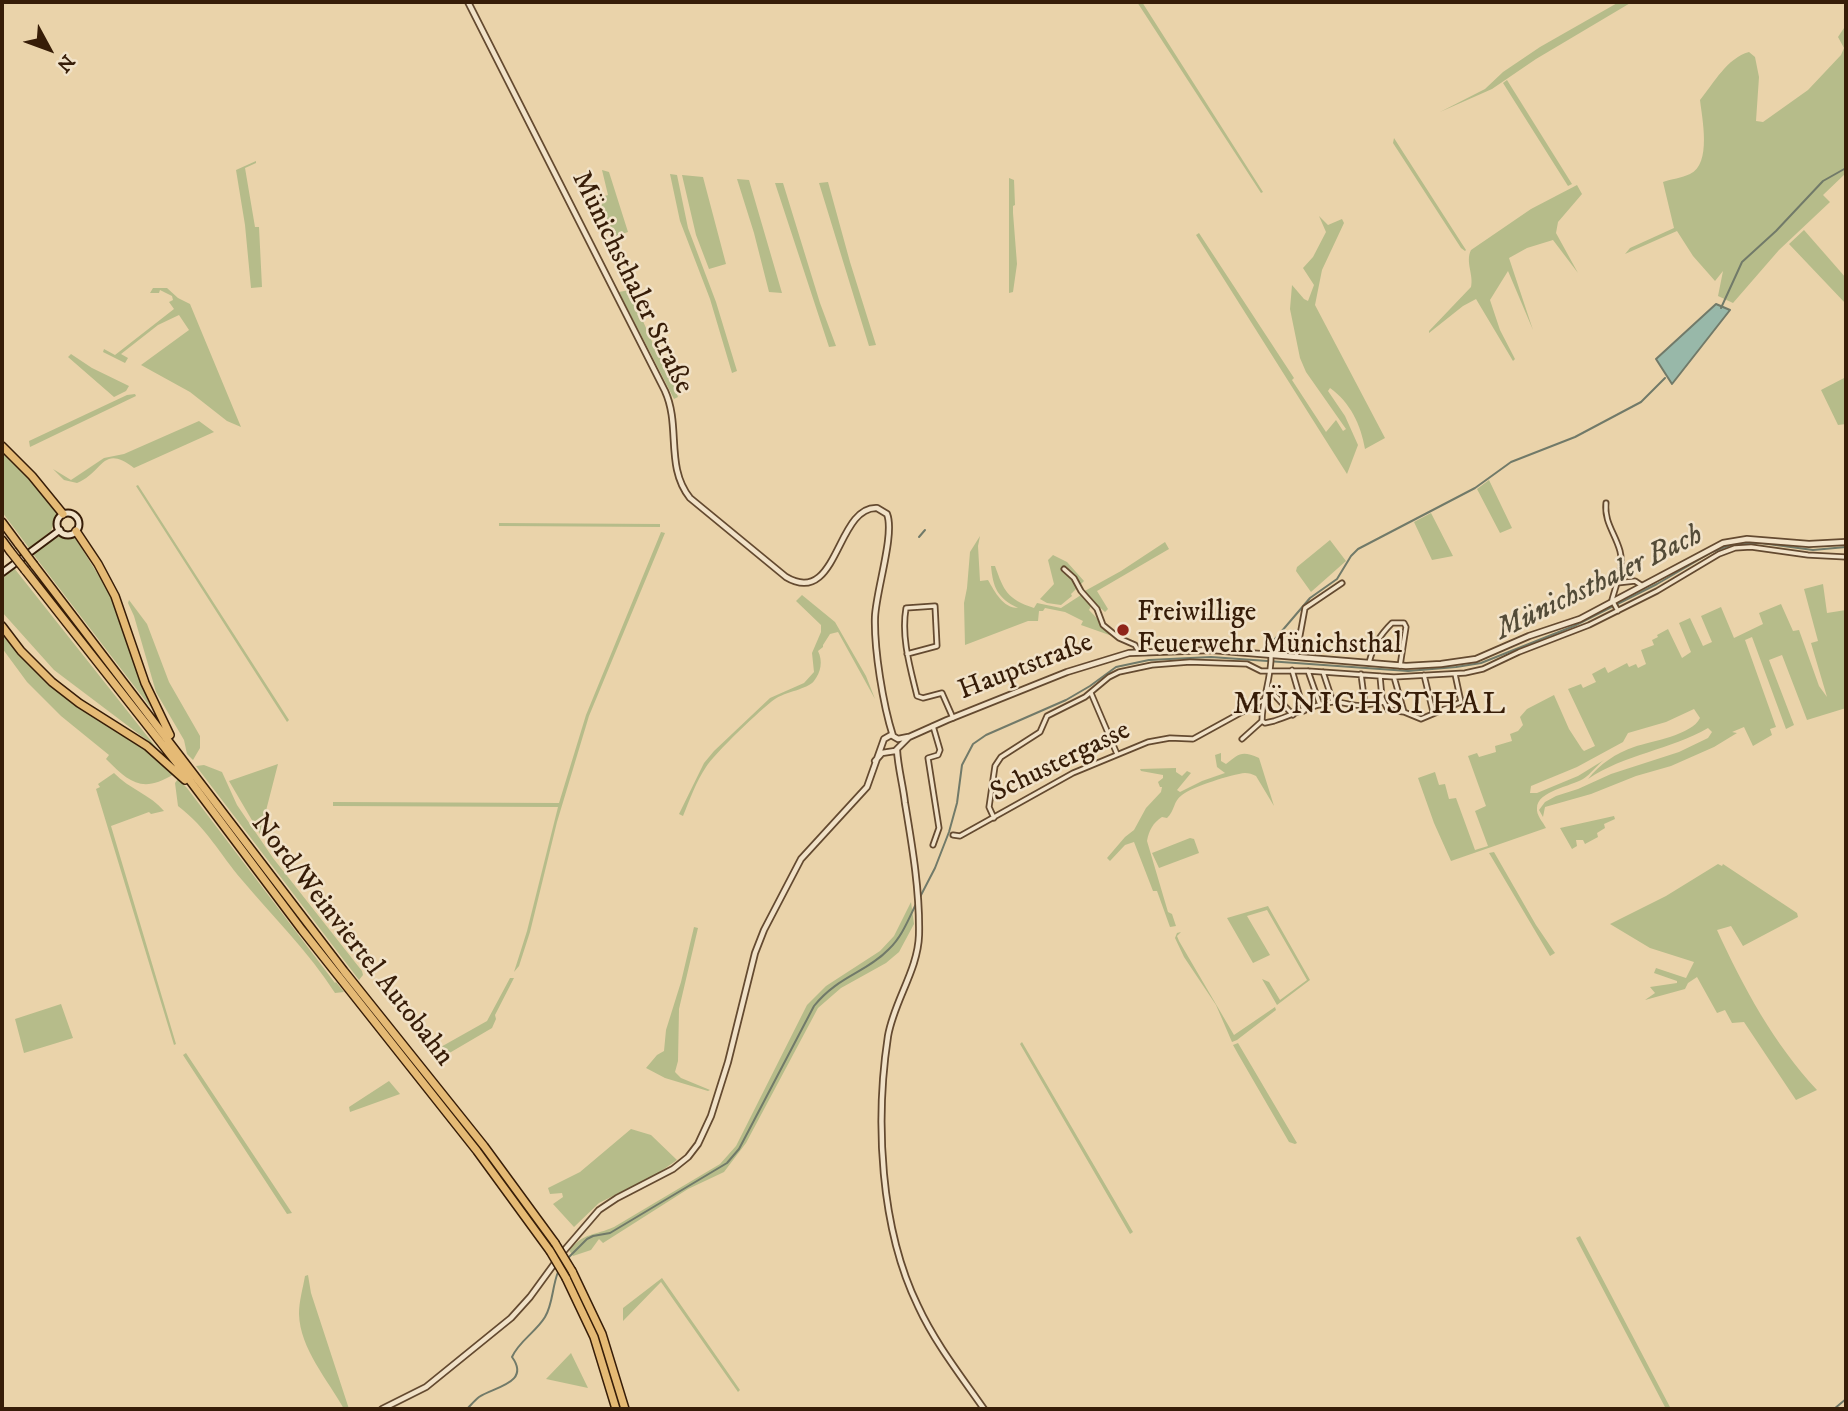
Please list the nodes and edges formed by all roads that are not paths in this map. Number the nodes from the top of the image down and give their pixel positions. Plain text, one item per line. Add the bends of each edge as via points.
1 (468, 2) edge
2 (2, 446) edge
3 (1606, 503) dead end
4 (63, 514) junction
5 (2, 522) edge
6 (60, 530) junction
7 (76, 531) junction
8 (2, 540) edge
9 (1846, 541) edge
10 (1846, 557) edge
11 (1064, 569) dead end
12 (2, 573) edge
13 (1342, 583) dead end
14 (1617, 583) junction
15 (1641, 585) junction
16 (1613, 601) junction
17 (1617, 609) junction
18 (2, 626) edge
19 (1139, 652) junction
20 (907, 654) junction
21 (1266, 655) junction
22 (1296, 657) junction
23 (1369, 663) junction
24 (1400, 666) junction
25 (1463, 667) junction
26 (1271, 669) junction
27 (1292, 670) junction
28 (1308, 671) junction
29 (1323, 672) junction
30 (1361, 674) junction
31 (1455, 674) junction
32 (1424, 675) junction
33 (1380, 676) junction
34 (1394, 677) junction
35 (1267, 687) junction
36 (1091, 693) junction
37 (1264, 700) junction
38 (1333, 702) junction
39 (1383, 702) junction
40 (1320, 705) junction
41 (1366, 705) junction
42 (1304, 711) junction
43 (1404, 712) junction
44 (1433, 712) junction
45 (1293, 715) junction
46 (953, 718) junction
47 (1262, 721) junction
48 (890, 723) junction
49 (933, 726) junction
50 (896, 737) junction
51 (909, 737) junction
52 (1242, 739) dead end
53 (885, 740) junction
54 (898, 747) junction
55 (176, 749) junction
56 (888, 751) junction
57 (1117, 754) junction
58 (876, 761) junction
59 (899, 763) junction
60 (200, 794) junction
61 (994, 818) junction
62 (953, 835) dead end
63 (933, 845) dead end
64 (382, 1409) edge
65 (616, 1409) edge
66 (625, 1409) edge
67 (984, 1409) edge

1 - 48 street, Münichsthaler Straße via 665,391 672,414 675,466 690,499 786,577 800,583 824,572 862,511 877,508 887,514 890,529 874,620
2 - 4 highway
3 - 14 street via 1606,521 1620,553
4 - 6 main road
4 - 7 main road via 77,517
5 - 55 highway, Nord/Weinviertel Autobahn, bridge
6 - 7 main road
6 - 12 main road
7 - 55 highway via 115,596 145,683
8 - 60 highway, Nord/Weinviertel Autobahn, bridge
9 - 15 street, Hauptstraße via 1734,540
10 - 17 street, Hauptstraße via 1735,548
11 - 19 street via 1097,609 1103,625
13 - 22 street via 1304,608
14 - 15 street
14 - 16 street
15 - 16 street, Hauptstraße
16 - 17 street
16 - 25 street, Hauptstraße
17 - 25 street, Hauptstraße via 1483,669
18 - 60 highway via 60,689 147,746
19 - 21 street, Hauptstraße via 1198,649
19 - 46 street, Hauptstraße via 1067,672
20 - 20 street via 937,646 935,606 906,608
20 - 46 street via 917,696 942,693
21 - 22 street, Hauptstraße
21 - 26 street
22 - 23 street, Hauptstraße
23 - 24 street, Hauptstraße
23 - 24 street via 1380,634 1392,623 1404,623
24 - 25 street, Hauptstraße
25 - 31 street, Hauptstraße
26 - 27 street, Hauptstraße
26 - 35 street
26 - 36 street, Hauptstraße via 1258,671 1247,664 1168,663 1119,672
27 - 28 street, Hauptstraße
27 - 42 street
28 - 29 street, Hauptstraße
28 - 40 street
29 - 30 street, Hauptstraße
29 - 38 street
30 - 33 street, Hauptstraße
30 - 41 street
31 - 32 street, Hauptstraße
31 - 44 street via 1461,702
32 - 34 street, Hauptstraße
32 - 44 street
33 - 34 street, Hauptstraße
33 - 39 street
34 - 43 street
35 - 37 street
35 - 45 street
36 - 57 street
36 - 61 street, Hauptstraße via 1047,716 1040,732 1000,757 989,807
37 - 47 street
37 - 57 street, Schustergasse via 1193,739 1148,742
38 - 40 street
38 - 41 street
39 - 41 street
39 - 43 street via 1388,710
40 - 42 street
42 - 45 street
43 - 44 street via 1421,719
45 - 47 street
46 - 49 street, Hauptstraße
47 - 52 street
48 - 50 street, Münichsthaler Straße
48 - 53 street, Münichsthaler Straße
49 - 51 street, Hauptstraße
49 - 63 street via 940,750 928,758 939,828
50 - 51 street, Hauptstraße
50 - 53 street, Hauptstraße
50 - 54 street, Münichsthaler Straße
51 - 54 street, Hauptstraße
53 - 56 street
53 - 58 street, Münichsthaler Straße
54 - 56 street
54 - 59 street, Münichsthaler Straße
55 - 66 highway, Nord/Weinviertel Autobahn, bridge via 555,1243 602,1334
56 - 58 street
56 - 59 street
57 - 61 street, Schustergasse via 1058,780
58 - 64 street, Münichsthaler Straße via 867,787 801,859 764,930 711,1116 694,1151 673,1169 599,1210 511,1318 426,1387
59 - 67 street, Münichsthaler Straße via 918,907 917,950 894,1011 887,1045 885,1179 910,1289 937,1341
60 - 65 highway, Nord/Weinviertel Autobahn, bridge via 550,1251 594,1337
61 - 62 street, Schustergasse via 960,836

